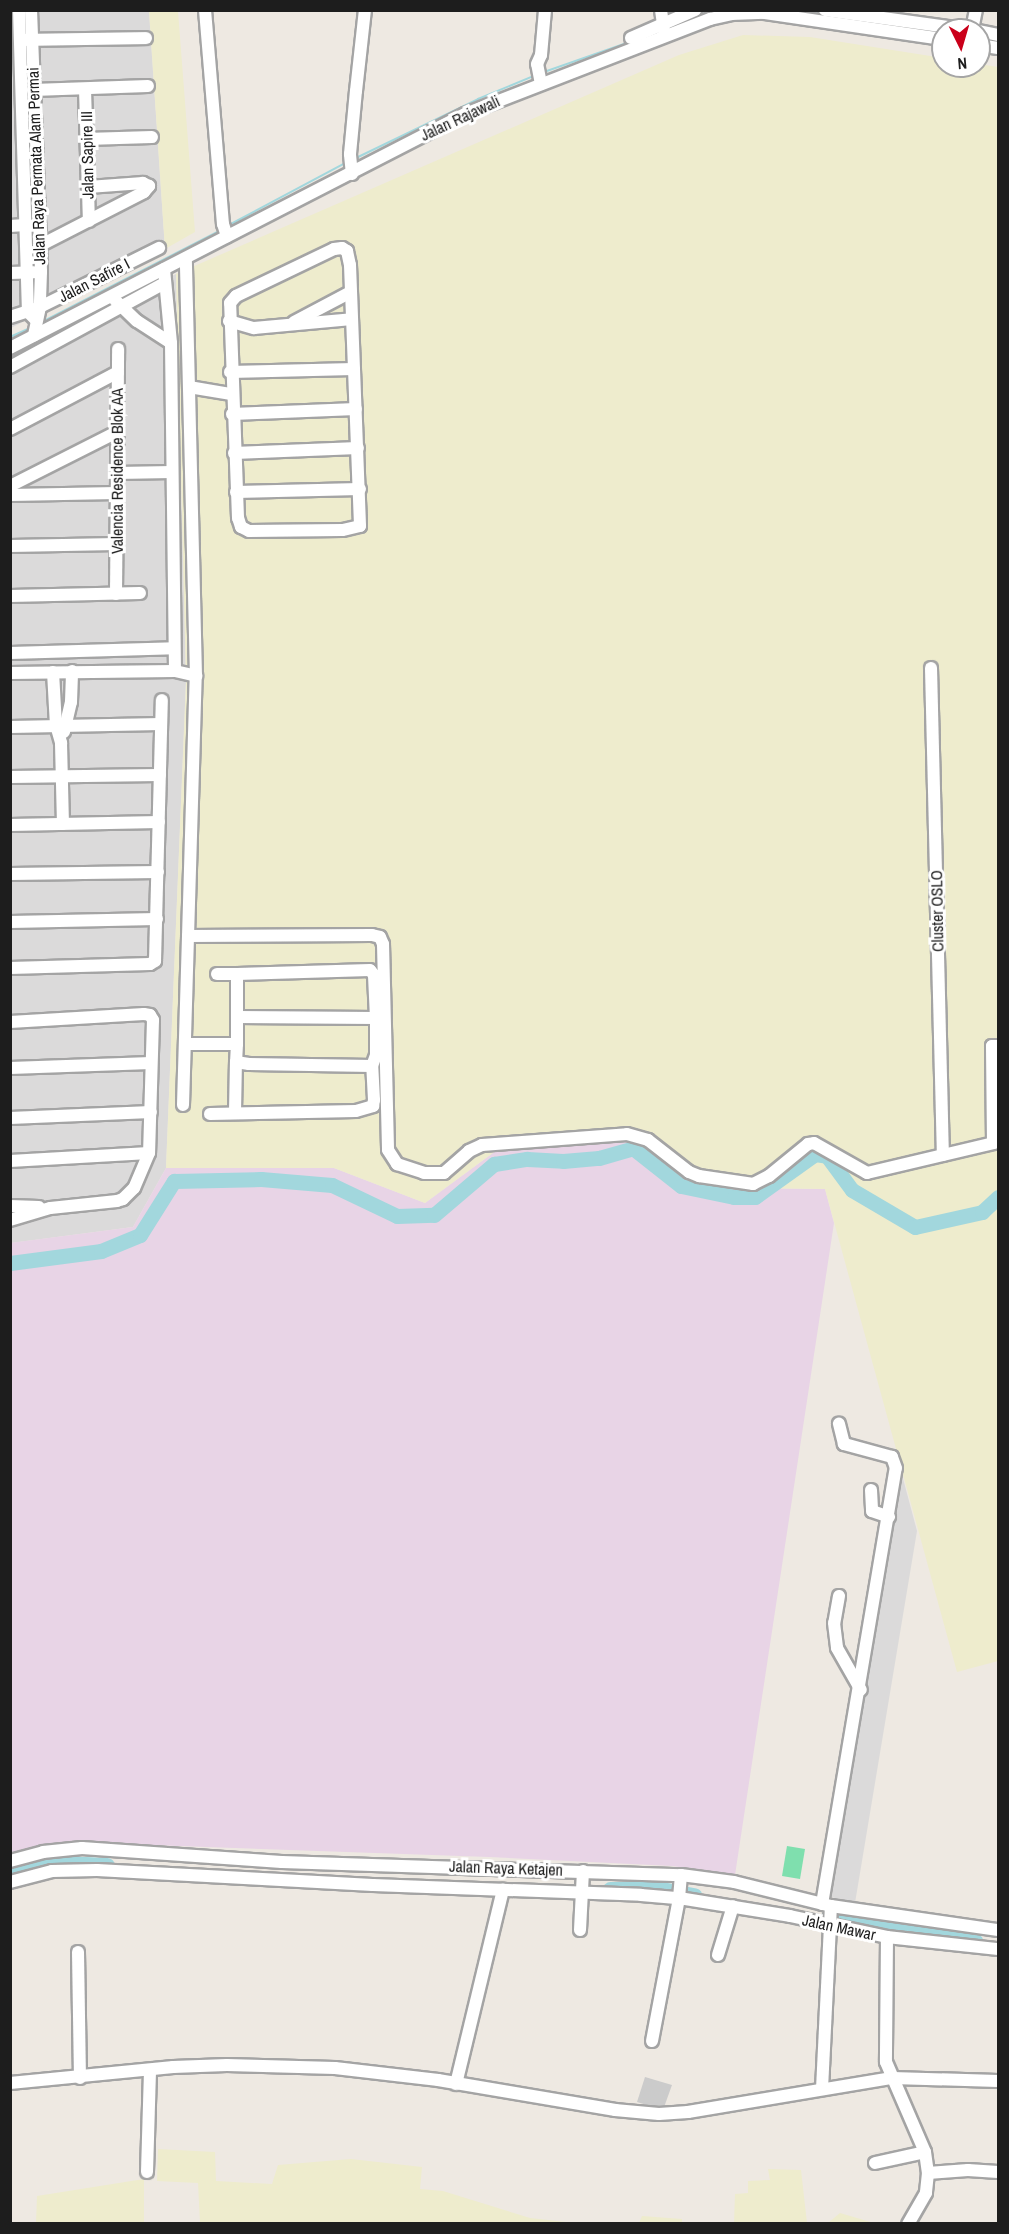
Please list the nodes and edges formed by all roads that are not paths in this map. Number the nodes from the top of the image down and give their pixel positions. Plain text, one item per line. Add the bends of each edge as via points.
1 (24, 10) edge
2 (31, 10) edge
3 (205, 10) edge
4 (365, 10) edge
5 (545, 10) edge
6 (661, 10) edge
7 (695, 10) edge
8 (825, 10) edge
9 (10, 11) edge
10 (19, 11) edge
11 (863, 19) edge
12 (931, 26) edge
13 (667, 29) junction
14 (931, 36) edge
15 (146, 38) dead end
16 (631, 38) dead end
17 (26, 40) junction
18 (15, 56) edge
19 (539, 79) junction
20 (148, 86) dead end
21 (86, 89) junction
22 (33, 90) junction
23 (16, 104) edge
24 (152, 136) dead end
25 (86, 139) junction
26 (23, 147) edge
27 (352, 172) junction
28 (88, 187) junction
29 (89, 221) junction
30 (25, 225) junction
31 (10, 226) edge
32 (225, 230) junction
33 (39, 246) junction
34 (159, 248) dead end
35 (186, 258) junction
36 (164, 269) junction
37 (27, 272) junction
38 (41, 272) junction
39 (10, 273) edge
40 (165, 283) junction
41 (351, 292) junction
42 (116, 301) junction
43 (40, 307) junction
44 (166, 309) junction
45 (10, 316) edge
46 (352, 319) junction
47 (137, 321) junction
48 (229, 321) junction
49 (34, 324) junction
50 (287, 325) junction
51 (171, 343) junction
52 (10, 348) edge
53 (118, 349) dead end
54 (10, 367) edge
55 (354, 369) junction
56 (118, 372) junction
57 (231, 372) junction
58 (189, 387) junction
59 (231, 394) junction
60 (356, 409) junction
61 (232, 414) junction
62 (10, 429) edge
63 (117, 432) junction
64 (358, 448) junction
65 (234, 453) junction
66 (172, 472) junction
67 (117, 474) junction
68 (10, 486) edge
69 (360, 489) junction
70 (236, 492) junction
71 (117, 493) junction
72 (10, 495) edge
73 (117, 544) junction
74 (10, 546) edge
75 (141, 593) dead end
76 (116, 594) junction
77 (10, 596) edge
78 (174, 648) junction
79 (66, 652) junction
80 (10, 653) edge
81 (931, 668) dead end
82 (175, 671) junction
83 (63, 672) junction
84 (10, 673) edge
85 (196, 676) junction
86 (71, 697) junction
87 (55, 698) junction
88 (162, 700) dead end
89 (61, 724) junction
90 (161, 724) junction
91 (10, 727) edge
92 (160, 775) junction
93 (60, 776) junction
94 (10, 777) edge
95 (159, 822) junction
96 (63, 824) junction
97 (10, 825) edge
98 (158, 872) junction
99 (10, 874) edge
100 (157, 919) junction
101 (10, 922) edge
102 (188, 936) junction
103 (10, 968) edge
104 (217, 974) dead end
105 (237, 974) junction
106 (237, 1017) junction
107 (376, 1018) junction
108 (10, 1022) edge
109 (185, 1044) junction
110 (237, 1044) junction
111 (995, 1046) edge
112 (236, 1062) junction
113 (151, 1063) junction
114 (372, 1066) junction
115 (10, 1068) edge
116 (183, 1105) dead end
117 (151, 1112) junction
118 (235, 1112) junction
119 (210, 1113) dead end
120 (10, 1118) edge
121 (996, 1143) edge
122 (149, 1153) junction
123 (943, 1155) junction
124 (10, 1161) edge
125 (10, 1206) edge
126 (50, 1208) junction
127 (10, 1220) edge
128 (840, 1424) dead end
129 (871, 1490) dead end
130 (889, 1517) junction
131 (839, 1596) dead end
132 (861, 1690) junction
133 (10, 1861) edge
134 (437, 1877) junction
135 (10, 1882) edge
136 (583, 1883) junction
137 (641, 1885) junction
138 (680, 1887) junction
139 (503, 1890) junction
140 (733, 1906) junction
141 (828, 1914) junction
142 (580, 1930) dead end
143 (935, 1933) junction
144 (887, 1937) junction
145 (995, 1940) edge
146 (78, 1952) dead end
147 (718, 1955) dead end
148 (652, 2041) dead end
149 (150, 2070) junction
150 (80, 2078) junction
151 (892, 2078) junction
152 (999, 2081) edge
153 (10, 2083) edge
154 (456, 2084) junction
155 (822, 2089) junction
156 (926, 2152) junction
157 (875, 2163) dead end
158 (147, 2172) dead end
159 (999, 2172) edge
160 (928, 2174) junction
161 (908, 2223) edge

1 - 10 street
2 - 17 street, Jalan Raya Permata Alam Permai
3 - 32 street
4 - 27 street via 350,154
5 - 19 street
6 - 13 street
7 - 13 street
8 - 11 street
9 - 10 street
10 - 17 street, Jalan Raya Permata Alam Permai
11 - 12 street
11 - 13 street, Jalan Rajawali via 742,13
11 - 14 street, Jalan Rajawali
13 - 16 street
13 - 19 street, Jalan Rajawali
15 - 17 street
17 - 18 street, Jalan Raya Permata Alam Permai
17 - 22 street, Jalan Raya Permata Alam Permai
18 - 23 street, Jalan Raya Permata Alam Permai
19 - 27 street, Jalan Rajawali
20 - 21 street
21 - 22 street
21 - 25 street, Jalan Sapire III
22 - 26 street, Jalan Raya Permata Alam Permai
23 - 26 street, Jalan Raya Permata Alam Permai
24 - 25 street
25 - 28 street, Jalan Sapire III
26 - 30 street, Jalan Raya Permata Alam Permai
26 - 33 street, Jalan Raya Permata Alam Permai
27 - 32 street, Jalan Rajawali
28 - 29 street, Jalan Sapire III
28 - 29 street via 143,183 148,186 144,192
29 - 33 street
30 - 31 street
30 - 37 street, Jalan Raya Permata Alam Permai
32 - 35 street, Jalan Rajawali
33 - 38 street, Jalan Raya Permata Alam Permai
34 - 43 street, Jalan Safire I
35 - 36 street, Jalan Rajawali
35 - 58 street
36 - 40 street
36 - 42 street, Jalan Rajawali
37 - 38 street
37 - 39 street
37 - 49 street, Jalan Raya Permata Alam Permai
38 - 43 street, Jalan Raya Permata Alam Permai
40 - 42 street
40 - 44 street
41 - 46 street
41 - 48 street via 347,250 334,249 236,296 230,303
41 - 50 street
42 - 47 street
42 - 49 street, Jalan Rajawali
42 - 54 street
43 - 49 street, Jalan Safire I
44 - 47 street via 156,322
44 - 51 street
45 - 49 street
46 - 50 street
46 - 55 street
47 - 51 street
48 - 50 street via 254,328
48 - 57 street
49 - 52 street, Jalan Rajawali
51 - 66 street
53 - 56 street, Valencia Residence Blok AA
55 - 57 street
55 - 60 street
56 - 62 street
56 - 63 street, Valencia Residence Blok AA
57 - 59 street
58 - 59 street
58 - 85 street
59 - 61 street
60 - 61 street
60 - 64 street
61 - 65 street
63 - 67 street, Valencia Residence Blok AA
63 - 68 street
64 - 65 street
64 - 69 street
65 - 70 street
66 - 67 street
66 - 78 street
67 - 71 street, Valencia Residence Blok AA
69 - 70 street
69 - 70 street via 360,526 342,530 249,531 241,527
71 - 72 street
71 - 73 street, Valencia Residence Blok AA
73 - 74 street
73 - 76 street, Valencia Residence Blok AA
75 - 76 street
76 - 77 street
78 - 79 street
78 - 82 street
79 - 80 street
79 - 83 street
81 - 123 street, Cluster OSLO
82 - 83 street
82 - 85 street
83 - 84 street
83 - 86 street
83 - 87 street
85 - 102 street
86 - 87 street
86 - 89 street
87 - 89 street
88 - 90 street
89 - 90 street
89 - 91 street
89 - 93 street
90 - 92 street
92 - 93 street
92 - 95 street
93 - 94 street
93 - 96 street
95 - 96 street
95 - 98 street
96 - 97 street
98 - 99 street
98 - 100 street
100 - 101 street
100 - 103 street via 155,959 150,964
102 - 109 street
102 - 123 street via 380,937 388,1150 392,1160 404,1168 439,1174 482,1145 627,1134 648,1140 689,1172 744,1183 761,1182 813,1143 867,1173
104 - 105 street
105 - 106 street
105 - 107 street via 370,970 374,975
106 - 107 street
106 - 110 street
107 - 114 street via 376,1055
108 - 113 street via 150,1015
109 - 110 street
109 - 116 street
110 - 112 street
111 - 121 street
112 - 114 street
112 - 118 street
113 - 115 street
113 - 117 street
114 - 118 street via 374,1100 368,1109
117 - 120 street
117 - 122 street
118 - 119 street
121 - 123 street
122 - 124 street
122 - 126 street via 134,1188 123,1198
125 - 126 street
126 - 127 street
128 - 130 street via 844,1444 895,1460
129 - 130 street via 872,1511
130 - 132 street
131 - 132 street via 835,1642
132 - 141 street
133 - 134 street, Jalan Raya Ketajen via 82,1848
134 - 135 street via 62,1870
134 - 136 street, Jalan Raya Ketajen
134 - 139 street
136 - 137 street, Jalan Raya Ketajen
136 - 137 street
136 - 139 street
136 - 142 street
137 - 138 street, Jalan Raya Ketajen
137 - 138 street
138 - 140 street, Jalan Mawar
138 - 141 street, Jalan Raya Ketajen via 734,1882
138 - 148 street
139 - 154 street
140 - 141 street, Jalan Mawar
140 - 147 street
141 - 143 street, Jalan Raya Ketajen
141 - 144 street, Jalan Mawar
141 - 155 street
143 - 144 street, Jalan Mawar
143 - 145 street, Jalan Raya Ketajen
143 - 145 street, Jalan Mawar
144 - 151 street via 885,2047
146 - 150 street
149 - 150 street
149 - 154 street via 226,2065 334,2068
149 - 158 street
150 - 153 street
151 - 152 street
151 - 155 street
151 - 156 street
154 - 155 street via 659,2114
156 - 157 street
156 - 160 street
159 - 160 street
160 - 161 street via 926,2193

